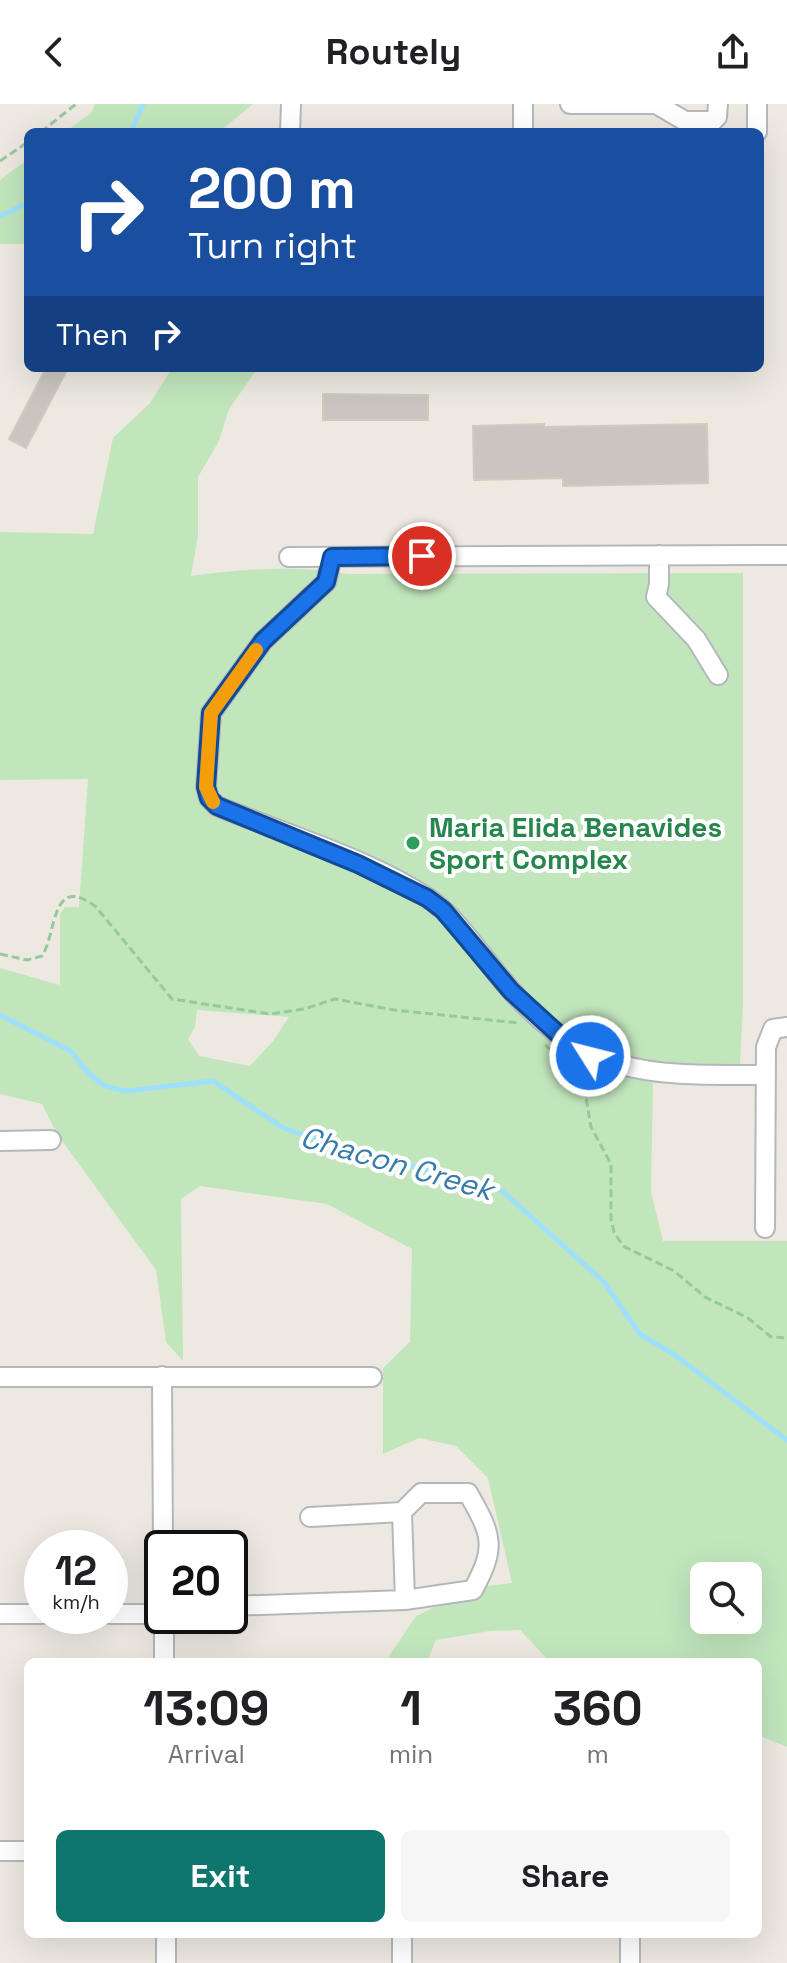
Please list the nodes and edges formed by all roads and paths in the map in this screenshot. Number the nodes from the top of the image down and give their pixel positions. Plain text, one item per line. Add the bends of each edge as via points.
1 (76, 104) edge
2 (291, 104) edge
3 (523, 104) edge
4 (570, 104) edge
5 (608, 104) edge
6 (654, 104) edge
7 (718, 104) edge
8 (757, 104) edge
9 (46, 128) edge
10 (290, 128) edge
11 (523, 128) edge
12 (757, 128) edge
13 (24, 145) edge
14 (0, 161) edge
15 (659, 555) junction
16 (787, 555) edge
17 (289, 557) dead end
18 (332, 557) junction
19 (718, 675) dead end
20 (0, 954) edge
21 (525, 1024) dead end
22 (780, 1028) edge
23 (541, 1041) dead end
24 (766, 1075) junction
25 (51, 1140) dead end
26 (0, 1141) edge
27 (765, 1228) dead end
28 (787, 1338) edge
29 (162, 1376) junction
30 (0, 1377) edge
31 (372, 1377) dead end
32 (402, 1512) junction
33 (310, 1517) dead end
34 (163, 1530) edge
35 (405, 1600) junction
36 (248, 1605) edge
37 (0, 1614) edge
38 (24, 1614) edge
39 (163, 1634) edge
40 (164, 1658) edge
41 (0, 1851) edge
42 (24, 1851) edge
43 (166, 1938) edge
44 (402, 1938) edge
45 (630, 1938) edge
46 (166, 1963) edge
47 (402, 1963) edge
48 (630, 1963) edge

1 - 9 path
2 - 10 street
3 - 11 street
4 - 5 street
5 - 6 street
6 - 7 street via 685,121 713,121
8 - 12 street
13 - 14 path
15 - 16 street
15 - 18 street
15 - 19 street via 656,597 696,639
17 - 18 street
18 - 24 street via 326,582 263,641 211,713 209,798 427,898 511,991 590,1056 673,1075
20 - 21 path via 27,960 42,956 60,903 81,897 96,907 172,999 270,1014 335,999
22 - 24 street via 766,1047
23 - 28 path via 582,1074 591,1127 611,1164 611,1219 623,1246 674,1271 705,1297 748,1318 771,1337
24 - 27 street
25 - 26 street
29 - 30 street
29 - 31 street
29 - 34 street
32 - 33 street
32 - 35 street
32 - 35 street via 421,1493 468,1493 487,1525 489,1562 473,1590
35 - 36 street
37 - 38 street
39 - 40 street
41 - 42 street
43 - 46 street
44 - 47 street
45 - 48 street

